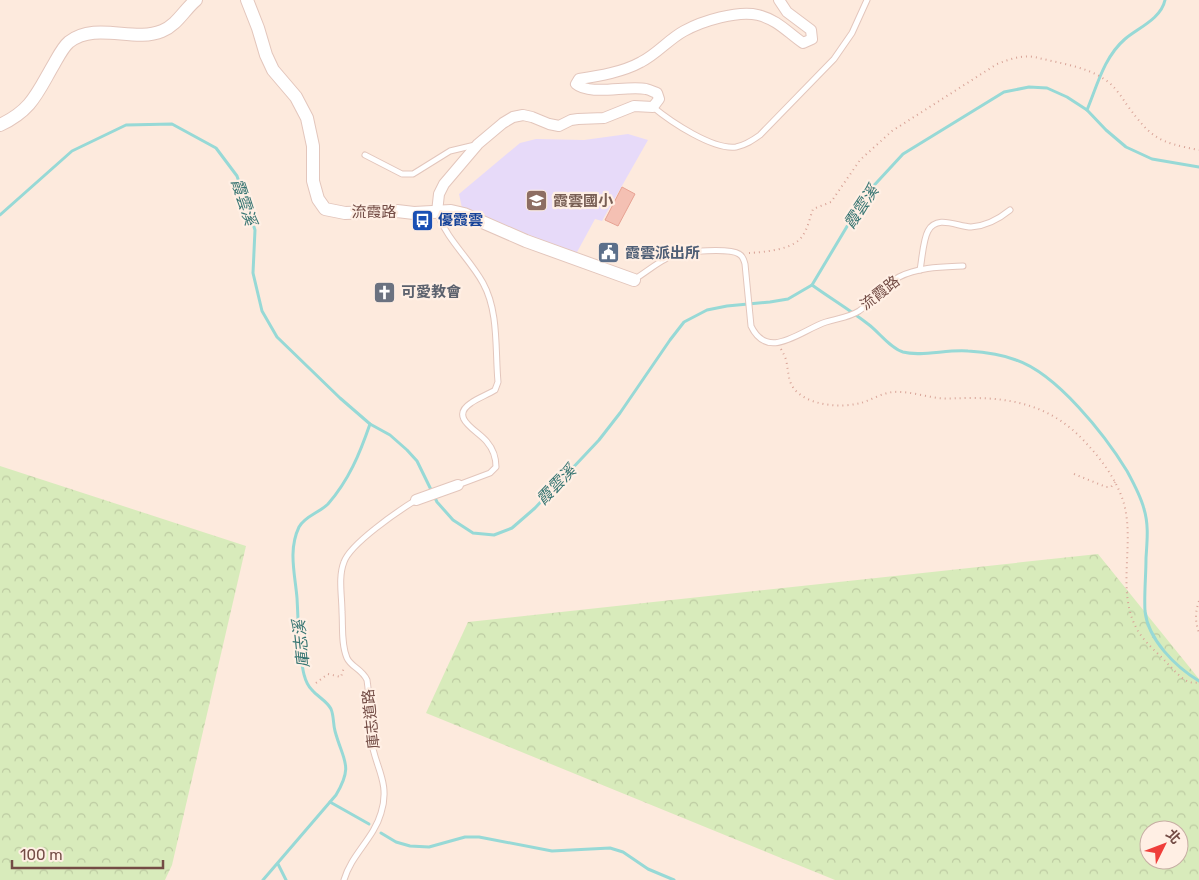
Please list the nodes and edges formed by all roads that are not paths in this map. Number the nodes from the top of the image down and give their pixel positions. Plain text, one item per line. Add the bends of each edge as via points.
1 (196, 0) edge
2 (246, 0) edge
3 (779, 0) edge
4 (867, 0) edge
5 (653, 106) junction
6 (0, 125) edge
7 (478, 144) junction
8 (364, 156) dead end
9 (1010, 210) dead end
10 (437, 212) junction
11 (963, 266) dead end
12 (920, 270) junction
13 (634, 280) joint
14 (458, 484) joint
15 (416, 500) joint
16 (344, 880) edge

1 - 6 street via 175,23 162,31 148,34 85,33 68,42 32,102 16,117
2 - 10 street, 流霞路 via 273,70 296,97 307,118 313,146 313,181 325,209 346,213
3 - 5 street via 787,12 811,30 812,39 803,42 776,22 757,15 714,19 684,31 640,63 576,81 578,86 596,89 645,89 657,93 659,99
4 - 5 lane via 852,33 834,59 749,143 724,147 711,142
5 - 7 street via 634,106 604,118 578,118 559,126 523,115 513,117
7 - 8 lane via 450,151 413,174 402,174
7 - 10 street via 444,184
9 - 12 lane via 992,222 973,227 947,222 933,226 928,232
10 - 13 street, 流霞路 via 464,214 526,242
10 - 14 lane via 449,239 483,283 493,314 498,382 495,390 470,404 463,417 492,448 496,467 490,473
11 - 12 lane, 流霞路
12 - 13 lane, 流霞路 via 898,277 846,318 827,322 778,343 763,341 751,326 745,264 739,254 687,251 673,255
14 - 15 street
15 - 16 lane, 庫志道路 via 350,550 344,562 341,579 346,657 364,673 367,680 371,738 385,794 377,824

